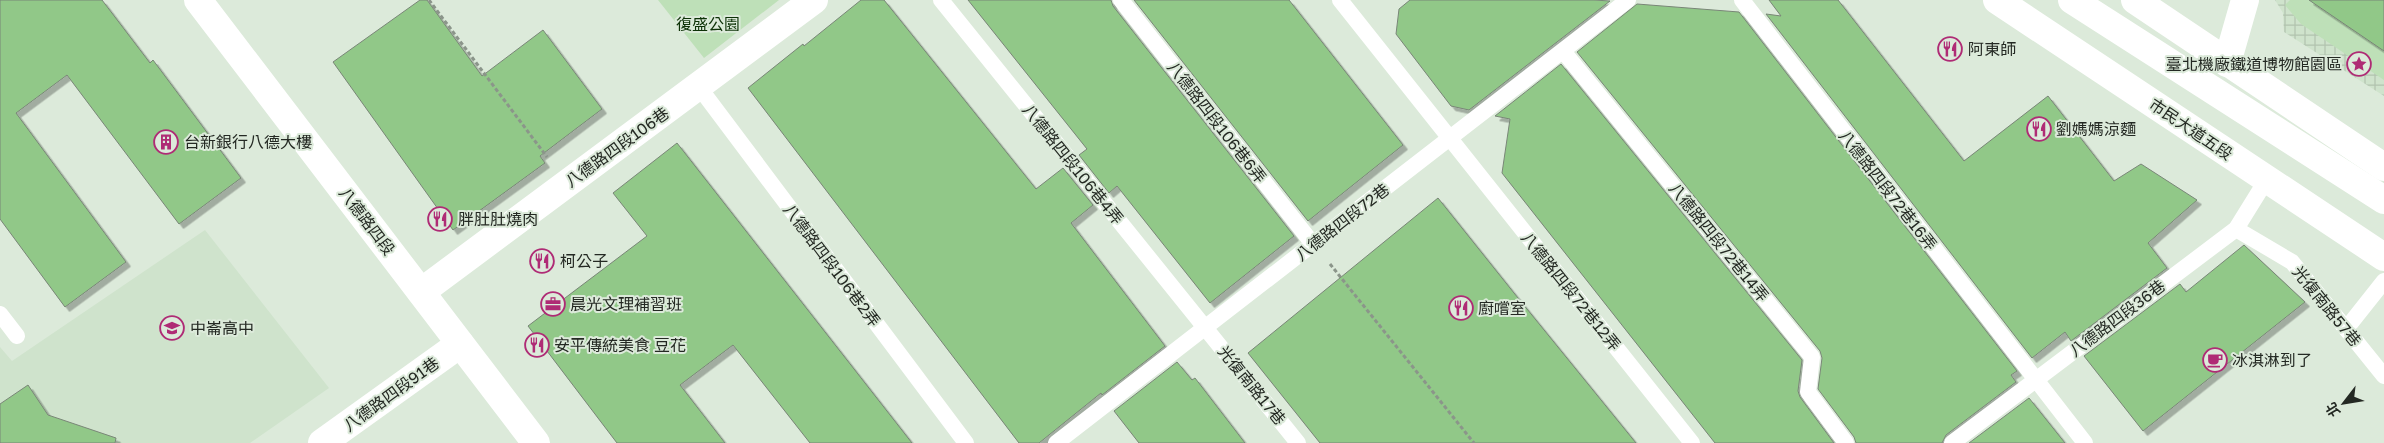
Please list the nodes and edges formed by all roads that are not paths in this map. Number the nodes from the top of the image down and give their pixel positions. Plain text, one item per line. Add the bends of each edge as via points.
1 (198, 0) edge
2 (814, 0) edge
3 (941, 0) edge
4 (1121, 0) edge
5 (1340, 0) edge
6 (1628, 0) edge
7 (1742, 0) edge
8 (1997, 0) edge
9 (2072, 0) edge
10 (2134, 0) edge
11 (2245, 0) edge
12 (1563, 51) junction
13 (2227, 63) junction
14 (699, 87) junction
15 (1450, 138) junction
16 (2384, 167) edge
17 (2267, 180) junction
18 (2384, 200) edge
19 (2236, 229) junction
20 (1314, 244) junction
21 (2384, 257) edge
22 (2384, 281) edge
23 (421, 292) junction
24 (0, 314) edge
25 (1205, 327) junction
26 (2346, 329) junction
27 (17, 336) dead end
28 (460, 344) junction
29 (2384, 376) edge
30 (2035, 380) junction
31 (322, 443) edge
32 (536, 443) edge
33 (966, 443) edge
34 (1056, 443) edge
35 (1298, 443) edge
36 (1692, 443) edge
37 (1846, 443) edge
38 (1952, 443) edge
39 (2084, 443) edge

1 - 23 main road, 八德路四段
2 - 14 main road, 八德路四段106巷
3 - 25 lane, 八德路四段106巷4弄
4 - 20 lane, 八德路四段106巷6弄
5 - 15 lane, 八德路四段72巷12弄
6 - 12 lane, 八德路四段72巷
7 - 30 lane, 八德路四段72巷16弄
8 - 17 main road, 市民大道五段
9 - 18 main road
10 - 13 main road
11 - 13 main road
12 - 15 lane, 八德路四段72巷
12 - 37 lane, 八德路四段72巷14弄 via 1812,357 1808,392
13 - 16 main road
14 - 23 main road, 八德路四段106巷
14 - 33 lane, 八德路四段106巷2弄
15 - 20 lane, 八德路四段72巷
15 - 36 lane, 八德路四段72巷12弄
17 - 19 lane, 八德路四段36巷
17 - 21 main road, 市民大道五段
19 - 26 lane, 光復南路57巷 via 2292,262
19 - 30 lane, 八德路四段36巷
20 - 25 lane, 八德路四段72巷
22 - 26 lane
23 - 28 main road, 八德路四段
24 - 27 lane
25 - 34 lane, 八德路四段72巷
25 - 35 lane, 光復南路17巷
26 - 29 lane, 光復南路57巷
28 - 31 main road, 八德路四段91巷
28 - 32 main road, 八德路四段
30 - 38 lane, 八德路四段36巷
30 - 39 lane, 八德路四段72巷16弄

